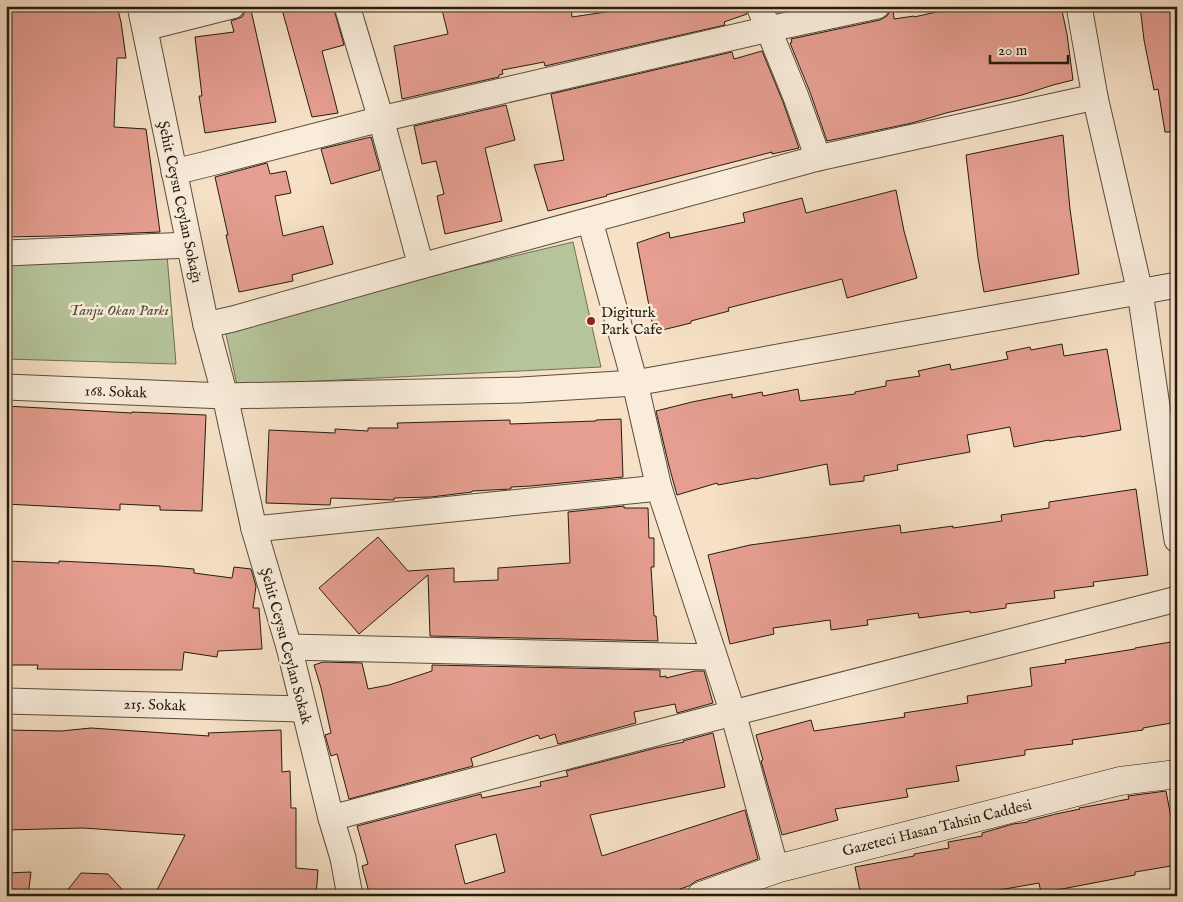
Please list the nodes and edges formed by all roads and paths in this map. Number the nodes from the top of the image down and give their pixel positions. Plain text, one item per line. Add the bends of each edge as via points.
1 (232, 6) edge
2 (347, 6) edge
3 (759, 6) edge
4 (877, 6) edge
5 (1079, 6) edge
6 (142, 17) edge
7 (769, 29) junction
8 (1095, 98) junction
9 (381, 119) junction
10 (818, 158) junction
11 (174, 172) junction
12 (590, 221) junction
13 (189, 245) junction
14 (6, 253) edge
15 (421, 266) junction
16 (1177, 285) edge
17 (1140, 292) junction
18 (206, 324) junction
19 (635, 383) junction
20 (6, 387) edge
21 (225, 396) junction
22 (659, 488) junction
23 (254, 529) junction
24 (1177, 540) edge
25 (1177, 599) edge
26 (289, 647) junction
27 (714, 657) junction
28 (6, 701) edge
29 (304, 709) junction
30 (733, 713) junction
31 (1177, 774) edge
32 (331, 818) junction
33 (776, 869) junction
34 (350, 896) edge
35 (701, 896) edge

1 - 6 street
2 - 9 street
3 - 7 street
4 - 7 street
5 - 8 street
6 - 11 street, Şehit Ceysu Ceylan Sokağı
7 - 9 street
7 - 10 street
8 - 10 street
8 - 17 street
9 - 11 street
9 - 15 street
10 - 12 street
11 - 13 street, Şehit Ceysu Ceylan Sokağı
12 - 15 street
12 - 19 street
13 - 14 street
13 - 18 street, Şehit Ceysu Ceylan Sokağı
15 - 18 street
16 - 17 street, 168. Sokak
17 - 19 street, 168. Sokak
17 - 24 street
18 - 21 street, Şehit Ceysu Ceylan Sokağı
19 - 21 street, 168. Sokak via 521,390
19 - 22 street
20 - 21 street, 168. Sokak
21 - 23 street, Şehit Ceysu Ceylan Sokak
22 - 23 street
22 - 27 street
23 - 26 street, Şehit Ceysu Ceylan Sokak
25 - 30 street
26 - 27 street
26 - 29 street, Şehit Ceysu Ceylan Sokak
27 - 30 street
28 - 29 street, 215. Sokak
29 - 32 street, Şehit Ceysu Ceylan Sokak
30 - 32 street
30 - 33 street
31 - 33 main road, Gazeteci Hasan Tahsin Caddesi via 1120,781
32 - 34 street, Şehit Ceysu Ceylan Sokak
33 - 35 main road, Gazeteci Hasan Tahsin Caddesi

